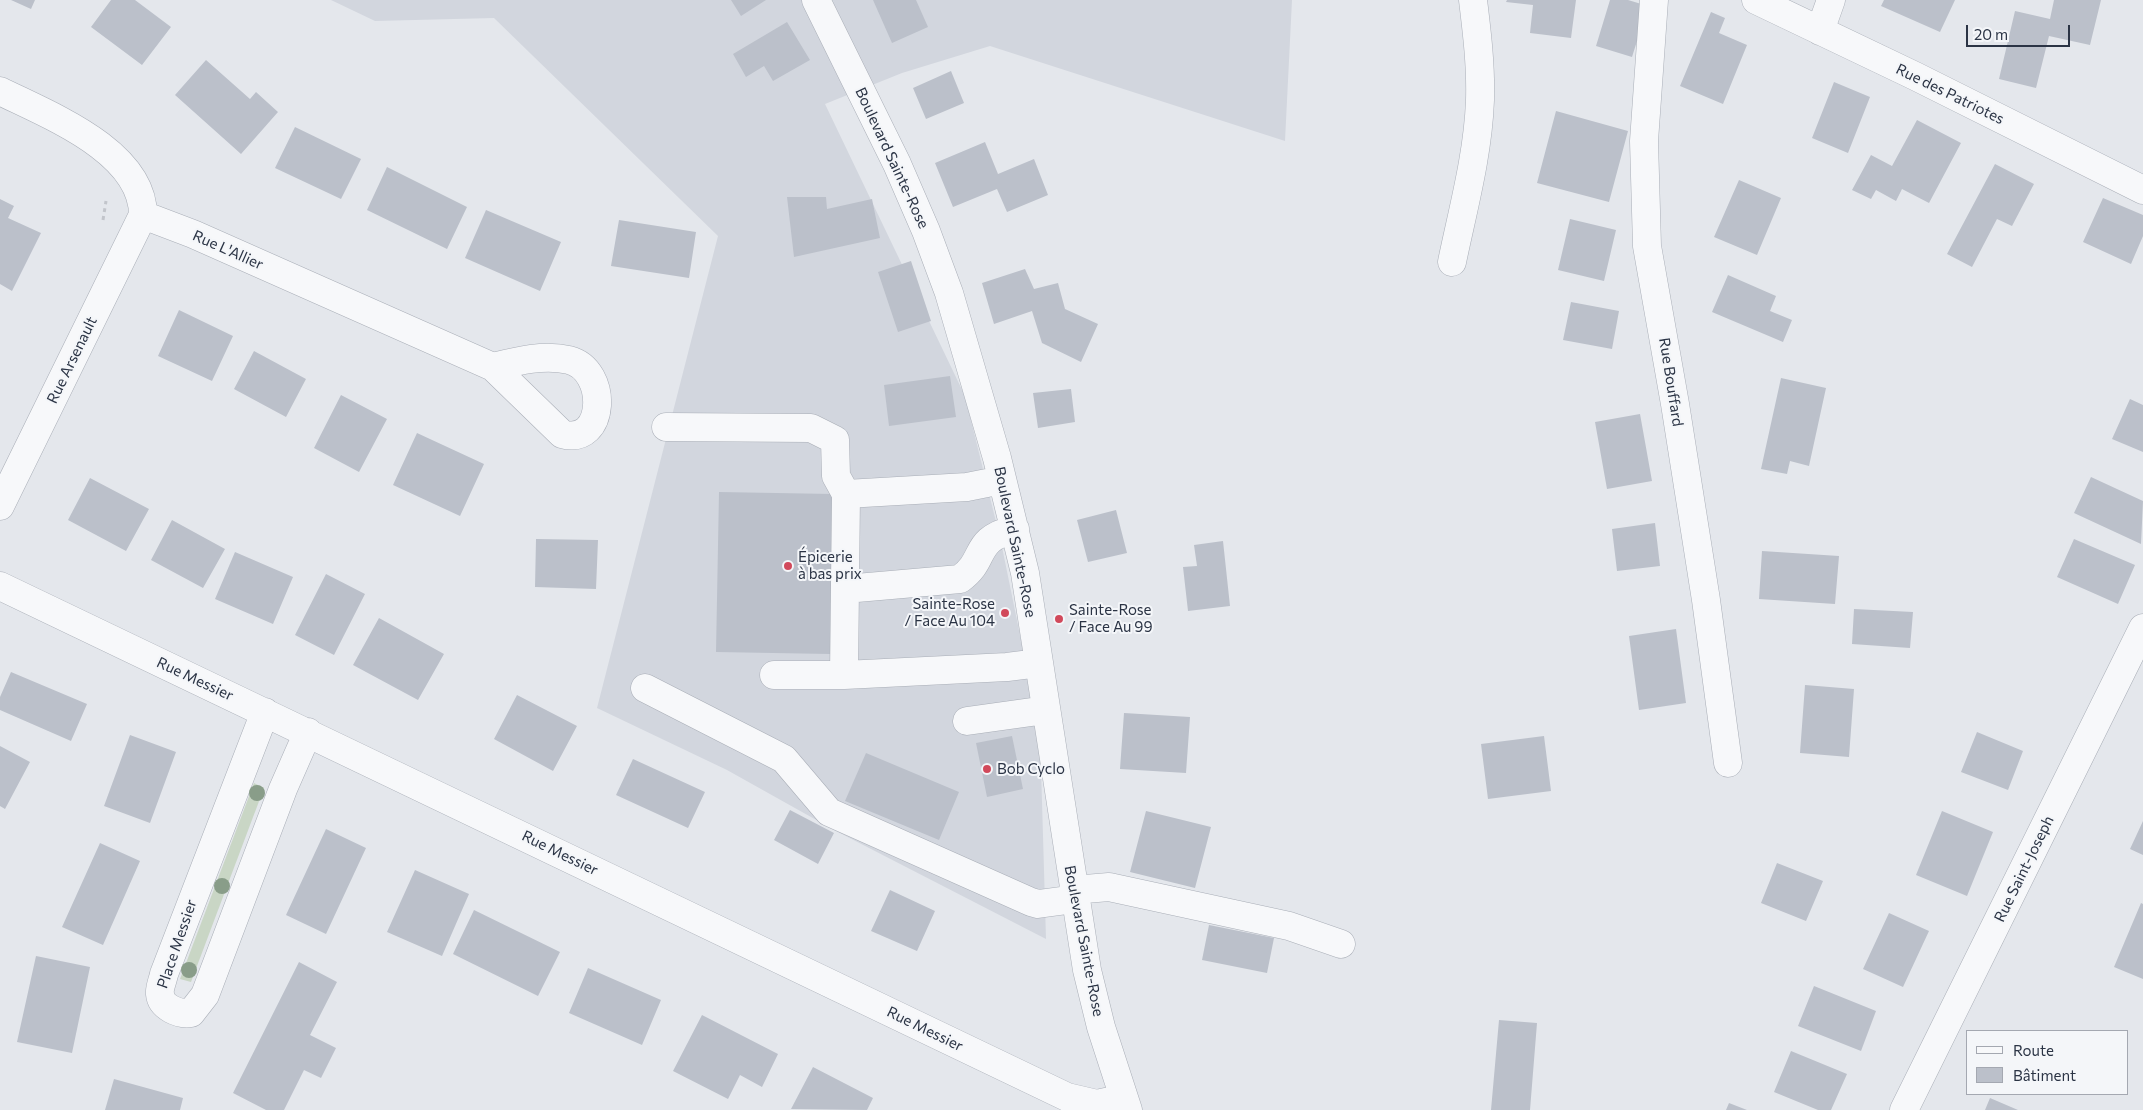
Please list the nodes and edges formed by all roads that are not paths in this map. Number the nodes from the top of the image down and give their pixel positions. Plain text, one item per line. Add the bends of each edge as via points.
1 (816, 0) edge
2 (1473, 0) edge
3 (1654, 0) edge
4 (1756, 0) edge
5 (1831, 0) edge
6 (1820, 31) junction
7 (0, 91) edge
8 (2143, 190) edge
9 (143, 215) junction
10 (1452, 262) dead end
11 (493, 367) dead end
12 (666, 427) dead end
13 (1002, 480) junction
14 (846, 494) junction
15 (0, 506) edge
16 (1014, 529) junction
17 (0, 586) edge
18 (845, 589) junction
19 (2143, 628) edge
20 (1039, 662) junction
21 (774, 675) dead end
22 (844, 675) junction
23 (645, 688) dead end
24 (1046, 710) junction
25 (265, 712) junction
26 (967, 721) dead end
27 (308, 732) junction
28 (1728, 763) dead end
29 (1074, 895) junction
30 (1341, 944) dead end
31 (1126, 1104) edge
32 (1904, 1110) edge

1 - 13 street, Boulevard Sainte-Rose via 897,164 938,261 970,360
2 - 10 street via 1479,57 1477,138
3 - 28 street, Rue Bouffard via 1644,141 1647,246 1706,600
4 - 6 street, Rue des Patriotes
5 - 6 street
6 - 8 street, Rue des Patriotes
7 - 9 street via 66,124 103,148 134,181 142,197
9 - 11 street, Rue L'Allier
9 - 15 street, Rue Arsenault
12 - 14 street via 812,428 834,440 836,476
13 - 14 street via 967,487
13 - 16 street, Boulevard Sainte-Rose
14 - 18 street
16 - 18 street via 987,540 968,574 960,579
16 - 20 street, Boulevard Sainte-Rose via 1025,573
17 - 25 street, Rue Messier
18 - 22 street
19 - 32 street, Rue Saint-Joseph
20 - 22 street via 1007,667
20 - 24 street, Boulevard Sainte-Rose
21 - 22 street
23 - 29 street via 784,758 829,812 1031,902 1038,904
24 - 26 street
24 - 29 street, Boulevard Sainte-Rose
25 - 27 street, Rue Messier
25 - 27 street, Place Messier via 164,974 160,997 171,1009 191,1013 205,995
27 - 31 street, Rue Messier via 1067,1097 1097,1104
29 - 30 street via 1109,887 1290,926
29 - 31 street, Boulevard Sainte-Rose via 1093,999

